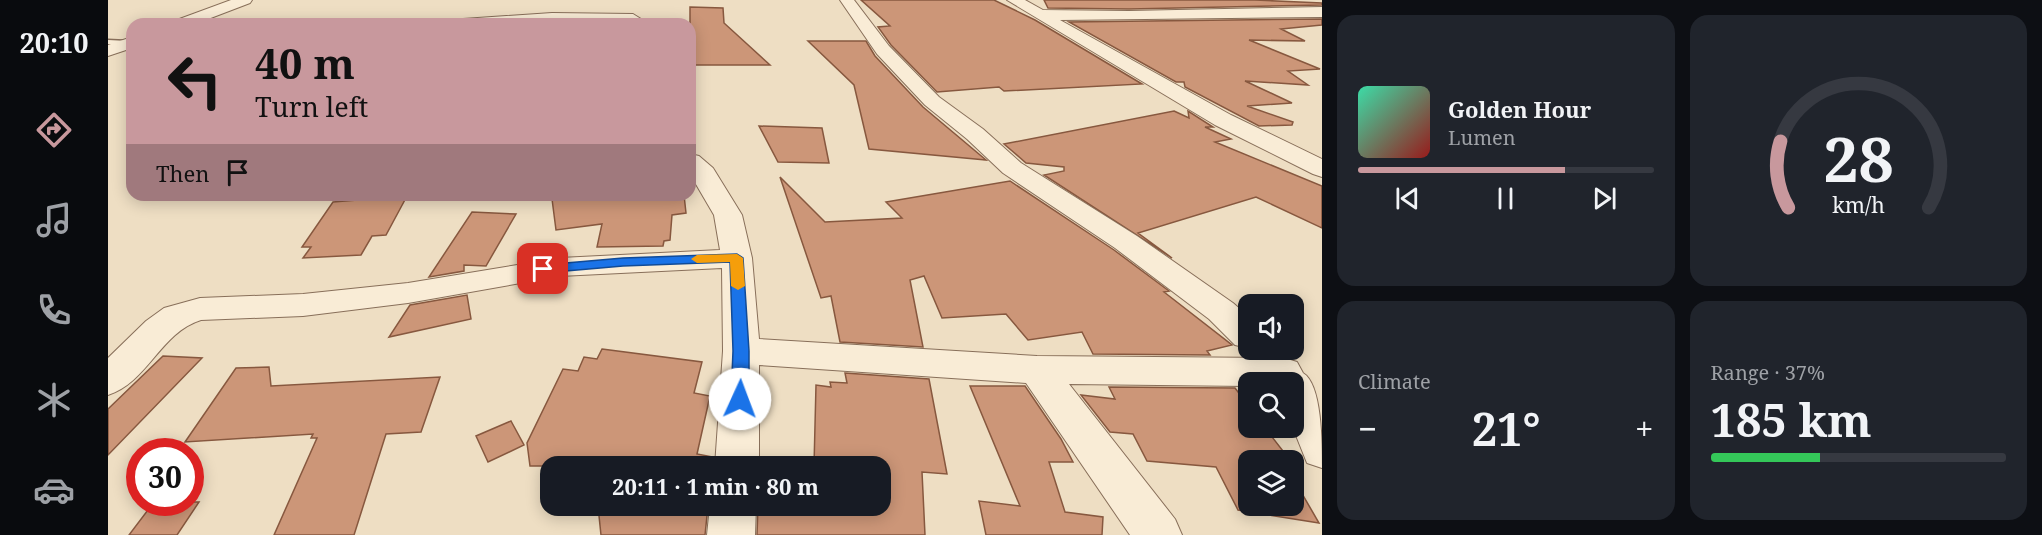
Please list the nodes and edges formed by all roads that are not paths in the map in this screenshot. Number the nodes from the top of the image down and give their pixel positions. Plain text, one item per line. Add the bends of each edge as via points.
1 (245, 0) edge
2 (847, 0) edge
3 (1014, 0) edge
4 (1322, 12) edge
5 (1037, 15) junction
6 (631, 16) edge
7 (196, 18) edge
8 (552, 18) edge
9 (108, 42) edge
10 (126, 43) edge
11 (126, 44) edge
12 (108, 51) edge
13 (696, 167) edge
14 (1322, 169) edge
15 (737, 258) junction
16 (1238, 327) edge
17 (741, 351) junction
18 (1037, 370) junction
19 (1283, 372) edge
20 (108, 381) edge
21 (1304, 403) edge
22 (1322, 450) edge
23 (737, 456) edge
24 (732, 516) edge
25 (731, 535) edge
26 (1158, 535) edge

1 - 7 street
2 - 16 street via 883,50 932,101 1012,168 1125,242
3 - 5 street
4 - 5 street
5 - 14 street via 1223,120
6 - 8 street
9 - 10 lane
11 - 12 street
13 - 15 street via 728,215
15 - 17 street
15 - 20 street via 560,267 408,293 303,305 200,309 176,316 159,329
17 - 18 street
17 - 23 street
18 - 19 street
18 - 26 street
21 - 22 street
24 - 25 street

